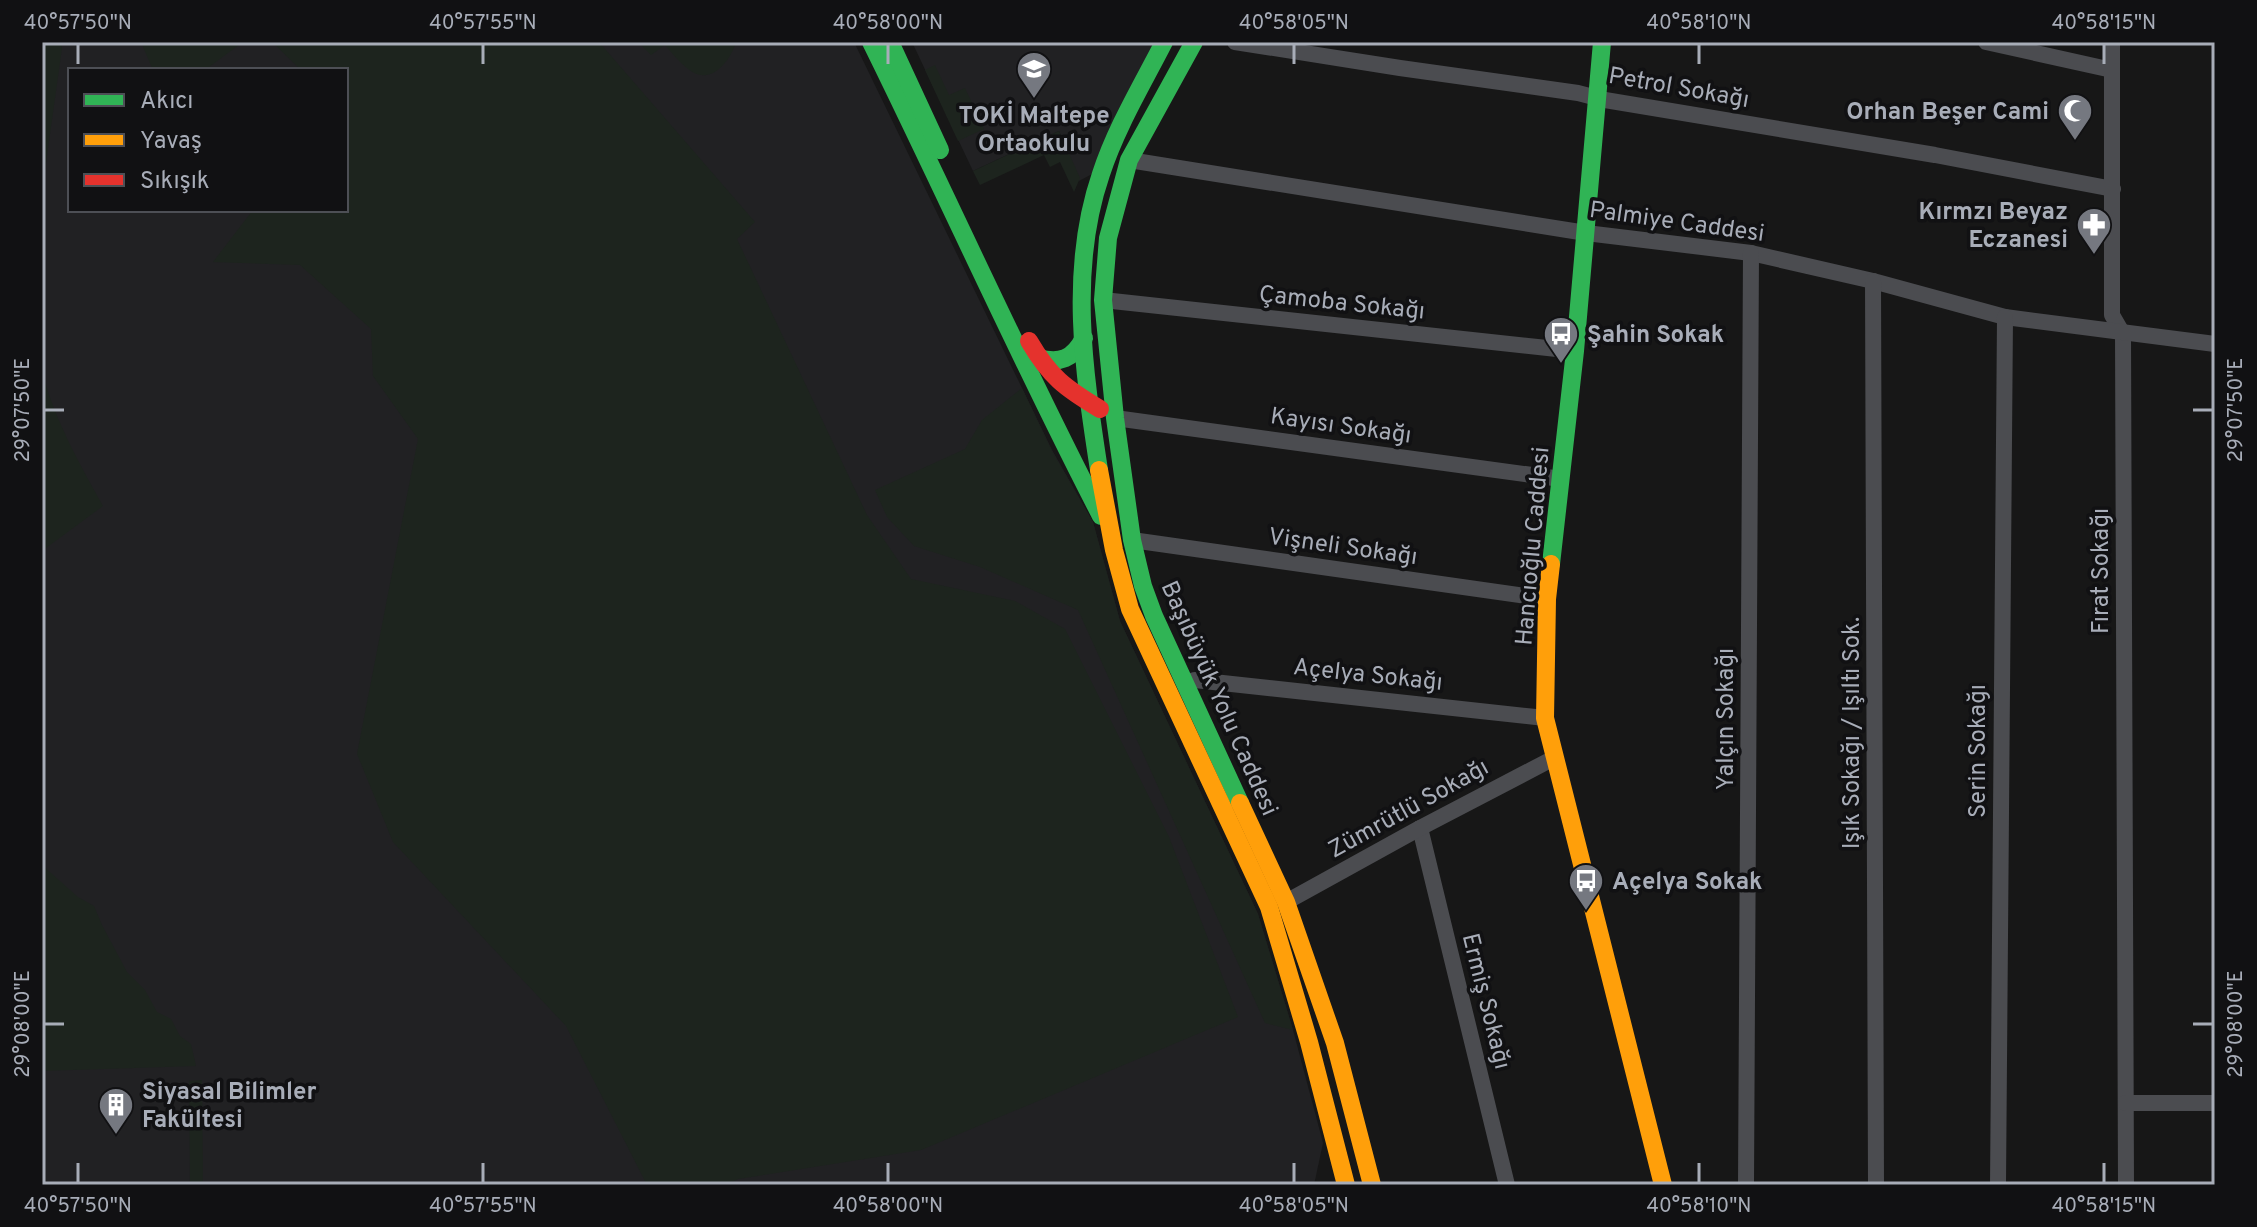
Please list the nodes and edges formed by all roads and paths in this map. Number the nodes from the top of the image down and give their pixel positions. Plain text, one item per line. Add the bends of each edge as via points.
1 (871, 42) edge
2 (890, 42) edge
3 (1164, 42) edge
4 (1194, 42) edge
5 (1235, 42) edge
6 (1602, 42) edge
7 (1986, 42) edge
8 (2112, 42) edge
9 (2112, 70) junction
10 (1597, 97) junction
11 (1129, 160) junction
12 (2113, 189) junction
13 (1586, 233) junction
14 (1751, 253) junction
15 (1873, 281) junction
16 (1103, 300) junction
17 (2005, 317) junction
18 (2123, 334) junction
19 (1084, 338) junction
20 (2215, 344) edge
21 (1575, 351) junction
22 (1038, 358) junction
23 (1090, 403) junction
24 (1044, 406) junction
25 (1115, 418) junction
26 (1092, 422) junction
27 (1561, 479) junction
28 (1108, 531) junction
29 (1132, 540) junction
30 (1547, 599) junction
31 (1185, 683) junction
32 (1545, 718) junction
33 (1554, 758) junction
34 (1420, 828) junction
35 (1286, 902) junction
36 (2126, 1103) junction
37 (2215, 1103) edge
38 (1346, 1185) edge
39 (1372, 1185) edge
40 (1507, 1185) edge
41 (1663, 1185) edge
42 (1746, 1185) edge
43 (1876, 1185) edge
44 (1998, 1185) edge
45 (2126, 1185) edge

1 - 24 main road
2 - 22 main road
3 - 19 main road, Başıbüyük Yolu Caddesi via 1109,151 1095,195 1080,296
4 - 11 main road, Başıbüyük Yolu Caddesi
5 - 10 street, Petrol Sokağı
6 - 10 main road, Hancıoğlu Caddesi
7 - 9 street
8 - 9 street, Fırat Sokağı
9 - 12 street, Fırat Sokağı
10 - 12 street, Petrol Sokağı
10 - 13 main road, Hancıoğlu Caddesi
11 - 13 street, Palmiye Caddesi
11 - 16 main road, Başıbüyük Yolu Caddesi via 1108,238
12 - 18 street, Fırat Sokağı via 2112,315
13 - 14 street, Palmiye Caddesi
13 - 21 main road, Hancıoğlu Caddesi
14 - 15 street, Palmiye Caddesi
14 - 42 street, Yalçın Sokağı
15 - 17 street, Palmiye Caddesi
15 - 43 street, Işık Sokağı / Işıltı Sok.
16 - 21 street, Çamoba Sokağı
16 - 25 main road, Başıbüyük Yolu Caddesi
17 - 18 street, Palmiye Caddesi
17 - 44 street, Serin Sokağı
18 - 20 street, Palmiye Caddesi
18 - 36 street, Fırat Sokağı
19 - 22 main road via 1074,355 1062,361
19 - 23 main road, Başıbüyük Yolu Caddesi
21 - 27 main road, Hancıoğlu Caddesi
22 - 23 main road via 1059,384
23 - 25 main road
23 - 26 main road, Başıbüyük Yolu Caddesi
24 - 26 main road via 1064,420
24 - 28 main road
25 - 26 main road
25 - 27 street, Kayısı Sokağı
25 - 29 main road, Başıbüyük Yolu Caddesi
26 - 28 main road, Başıbüyük Yolu Caddesi
27 - 30 main road, Hancıoğlu Caddesi
28 - 38 main road, Başıbüyük Yolu Caddesi via 1130,609 1269,907
29 - 30 street, Vişneli Sokağı
29 - 31 main road, Başıbüyük Yolu Caddesi via 1154,616
30 - 32 main road, Hancıoğlu Caddesi
31 - 32 street, Açelya Sokağı
31 - 35 main road, Başıbüyük Yolu Caddesi
32 - 33 main road, Hancıoğlu Caddesi
33 - 34 street, Zümrütlü Sokağı
33 - 41 main road, Hancıoğlu Caddesi
34 - 35 street, Zümrütlü Sokağı
34 - 40 street, Ermiş Sokağı
35 - 39 main road, Başıbüyük Yolu Caddesi via 1335,1043
36 - 37 street
36 - 45 street, Fırat Sokağı

